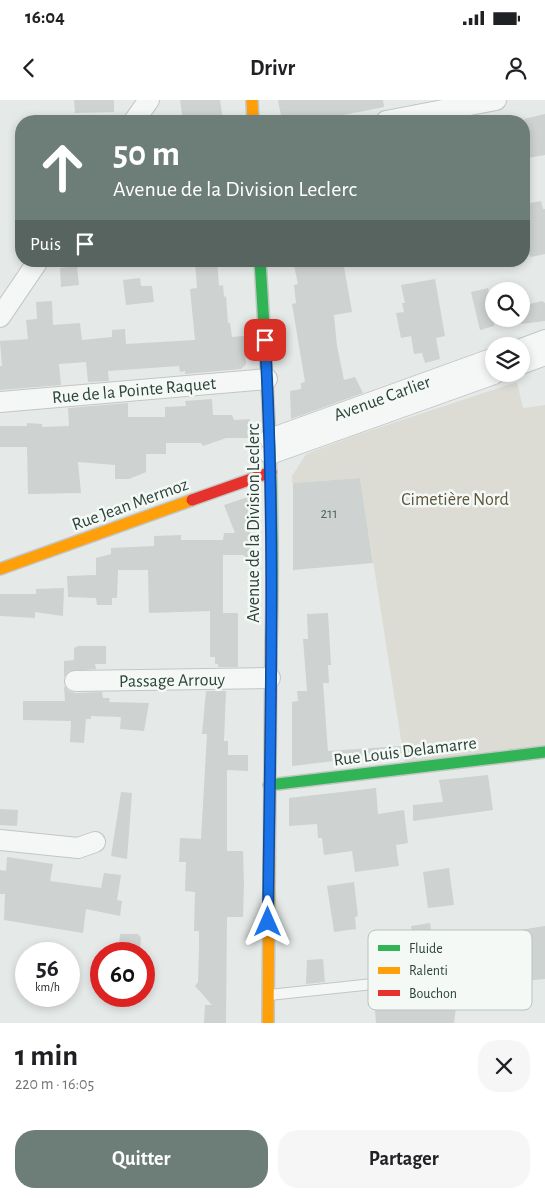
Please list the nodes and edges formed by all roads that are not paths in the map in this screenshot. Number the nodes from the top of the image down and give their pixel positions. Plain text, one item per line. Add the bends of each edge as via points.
1 (149, 100) edge
2 (252, 100) edge
3 (496, 100) edge
4 (138, 115) edge
5 (253, 115) edge
6 (417, 115) edge
7 (34, 267) edge
8 (260, 267) edge
9 (0, 317) edge
10 (545, 340) edge
11 (530, 346) edge
12 (545, 355) edge
13 (530, 361) edge
14 (485, 362) edge
15 (485, 377) edge
16 (267, 379) junction
17 (0, 402) edge
18 (271, 455) junction
19 (0, 569) edge
20 (270, 678) junction
21 (75, 681) dead end
22 (545, 752) edge
23 (269, 785) junction
24 (0, 840) edge
25 (95, 842) dead end
26 (368, 985) edge
27 (268, 995) junction
28 (268, 1023) edge

1 - 4 street
2 - 5 main road
3 - 6 street
7 - 9 street
8 - 16 main road, Avenue de la Division Leclerc
10 - 11 street
12 - 13 street
14 - 18 street, Avenue Carlier
15 - 18 street, Avenue Carlier
16 - 17 street, Rue de la Pointe Raquet
16 - 18 main road, Avenue de la Division Leclerc
18 - 19 main road, Rue Jean Mermoz
18 - 20 main road, Avenue de la Division Leclerc via 273,575
20 - 21 street, Passage Arrouy
20 - 23 main road, Avenue de la Division Leclerc
22 - 23 main road, Rue Louis Delamarre
23 - 27 main road, Avenue de la Division Leclerc
24 - 25 street via 78,848
26 - 27 lane
27 - 28 main road, Avenue de la Division Leclerc

